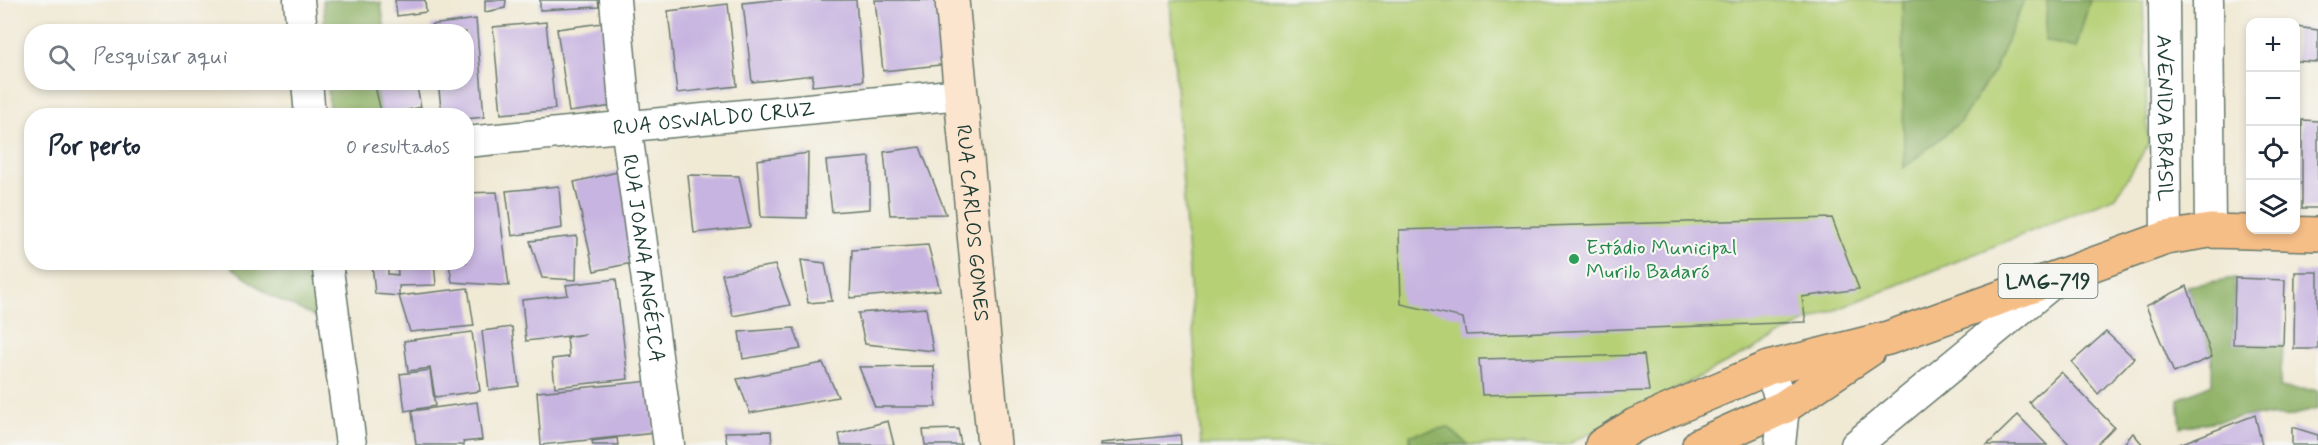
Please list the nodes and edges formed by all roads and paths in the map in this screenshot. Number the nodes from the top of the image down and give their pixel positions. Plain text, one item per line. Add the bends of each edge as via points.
1 (299, 0) edge
2 (615, 0) edge
3 (952, 0) edge
4 (2164, 0) edge
5 (2208, 0) edge
6 (301, 24) edge
7 (308, 90) edge
8 (961, 94) junction
9 (309, 108) edge
10 (626, 125) junction
11 (474, 141) edge
12 (2210, 231) junction
13 (2318, 234) edge
14 (2166, 238) junction
15 (328, 270) edge
16 (2060, 277) junction
17 (1888, 338) junction
18 (1768, 368) junction
19 (1784, 407) junction
20 (351, 445) edge
21 (669, 445) edge
22 (994, 445) edge
23 (1602, 445) edge
24 (1699, 445) edge
25 (1780, 445) edge
26 (1856, 445) edge

1 - 6 street
2 - 10 street, RUA JOANA ANGÉICA
3 - 8 main road, RUA CARLOS GOMES
4 - 14 street, AVENIDA BRASIL
5 - 12 street, AVENIDA BRASIL
7 - 9 street
8 - 10 street, RUA OSWALDO CRUZ
8 - 22 main road, RUA CARLOS GOMES
10 - 11 street, RUA OSWALDO CRUZ
10 - 21 street, RUA JOANA ANGÉICA
12 - 13 main road, LMG-719
12 - 14 main road, LMG-719
14 - 16 main road, LMG-719
15 - 20 street
16 - 17 main road, LMG-719
16 - 26 street
17 - 18 main road, LMG-719
17 - 19 main road, LMG-719
18 - 19 street
18 - 23 main road, LMG-719 via 1635,425
19 - 24 main road, LMG-719
19 - 25 street

